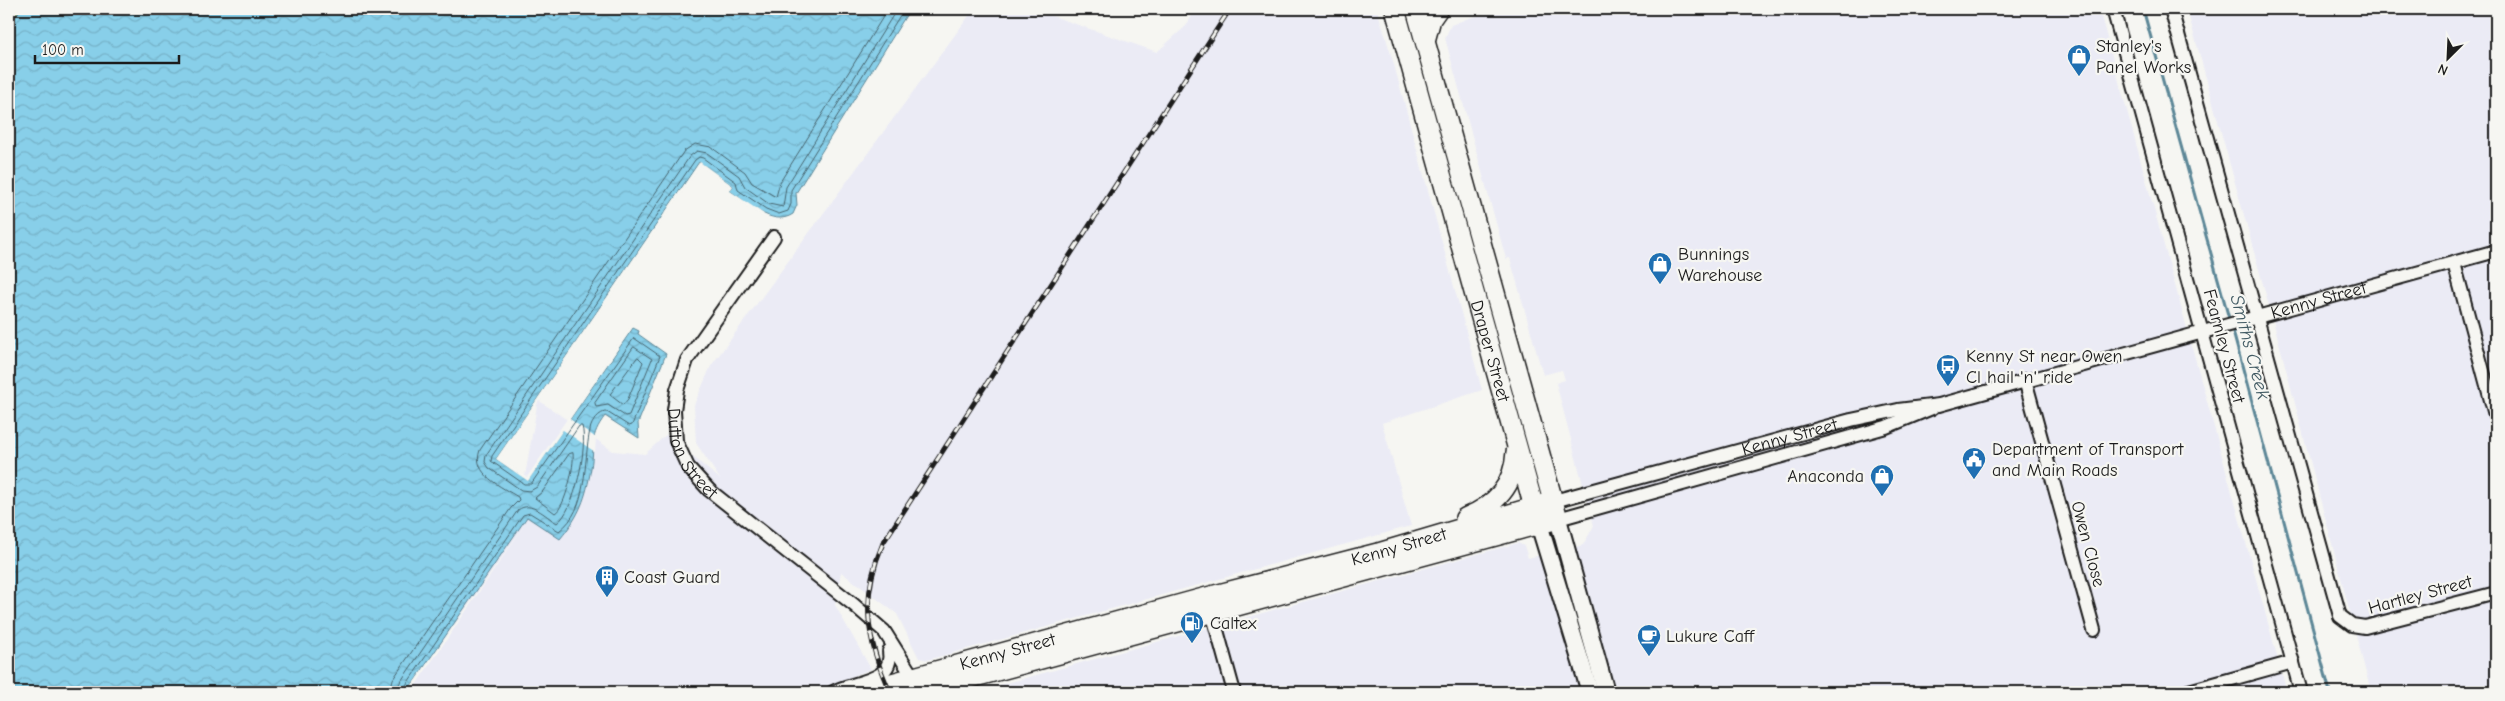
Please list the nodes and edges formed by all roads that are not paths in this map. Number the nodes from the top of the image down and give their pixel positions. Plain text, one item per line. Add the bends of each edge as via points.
1 (1395, 9) edge
2 (1416, 9) edge
3 (1438, 9) edge
4 (2113, 9) edge
5 (2171, 9) edge
6 (1425, 42) junction
7 (774, 237) dead end
8 (2496, 251) edge
9 (2454, 263) junction
10 (2257, 317) junction
11 (2202, 332) junction
12 (2025, 380) junction
13 (1939, 404) junction
14 (2496, 419) edge
15 (1516, 446) junction
16 (1556, 510) junction
17 (1536, 516) junction
18 (1378, 553) junction
19 (2496, 593) edge
20 (1210, 604) junction
21 (871, 620) junction
22 (2094, 630) dead end
23 (889, 651) junction
24 (2292, 662) junction
25 (913, 687) edge
26 (833, 692) edge
27 (859, 692) edge
28 (1234, 692) edge
29 (1590, 692) edge
30 (1606, 692) edge
31 (2185, 692) edge
32 (2301, 692) edge

1 - 15 highway, Draper Street
2 - 6 highway, Draper Street
3 - 6 highway via 1431,19
4 - 11 street, Fearnley Street
5 - 10 street
6 - 16 highway, Draper Street
7 - 21 street, Dutton Street via 687,360 674,410 676,441 688,468 709,490
8 - 9 street, Kenny Street
9 - 10 street, Kenny Street
9 - 14 street
10 - 11 street, Kenny Street
10 - 19 street, Hartley Street via 2340,616 2358,627 2374,626
11 - 12 street, Kenny Street
11 - 24 street, Fearnley Street
12 - 13 street, Kenny Street
12 - 22 street, Owen Close
13 - 16 street, Kenny Street via 1852,420
13 - 16 street, Kenny Street via 1886,427
15 - 17 highway, Draper Street
15 - 18 highway via 1511,478 1503,494 1493,504
16 - 17 highway, Kenny Street
16 - 30 main road, Draper Street
17 - 18 highway, Kenny Street
17 - 20 highway, Kenny Street
17 - 29 main road, Draper Street
18 - 20 highway, Kenny Street
20 - 25 highway, Kenny Street
20 - 28 street
21 - 23 street, Dutton Street
21 - 25 street, Dutton Street via 889,636
23 - 25 street, Dutton Street
23 - 26 street via 889,662 879,675
24 - 31 street
24 - 32 street, Fearnley Street
25 - 27 highway, Kenny Street

